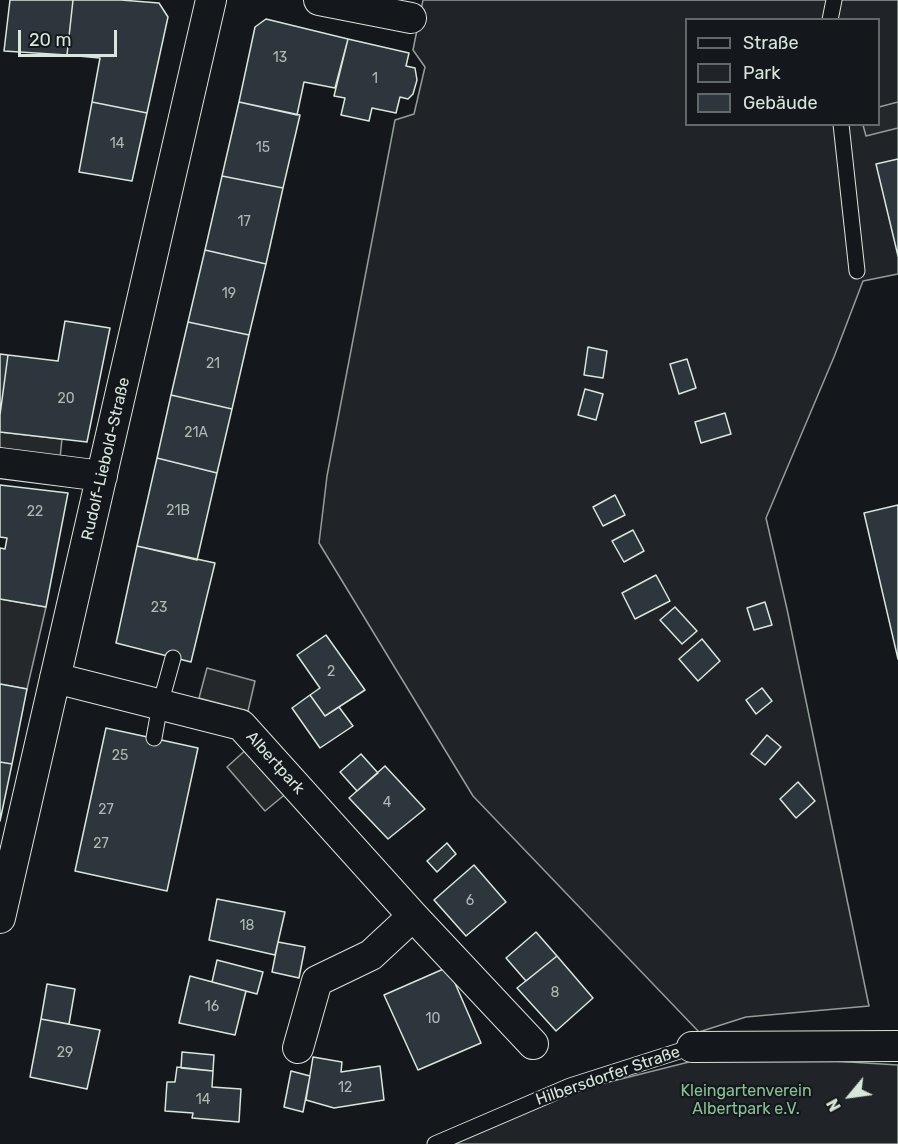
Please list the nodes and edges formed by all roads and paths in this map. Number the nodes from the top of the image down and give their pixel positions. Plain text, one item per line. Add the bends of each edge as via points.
1 (211, 0) edge
2 (319, 0) edge
3 (834, 0) edge
4 (411, 18) dead end
5 (830, 18) edge
6 (841, 126) edge
7 (856, 271) dead end
8 (0, 463) edge
9 (102, 476) junction
10 (173, 658) dead end
11 (56, 678) junction
12 (160, 705) junction
13 (154, 738) dead end
14 (413, 916) junction
15 (0, 918) edge
16 (533, 1044) dead end
17 (898, 1046) edge
18 (692, 1047) joint
19 (298, 1048) dead end
20 (435, 1144) edge

1 - 9 street, Rudolf-Liebold-Straße
2 - 4 street
3 - 5 lane
6 - 7 lane
8 - 9 street
9 - 11 street, Rudolf-Liebold-Straße
10 - 12 lane
11 - 12 street, Albertpark
11 - 15 street, Rudolf-Liebold-Straße
12 - 13 lane
12 - 14 street, Albertpark via 241,726
14 - 16 street, Albertpark
14 - 19 street via 371,955 317,981
17 - 18 street, Hilbersdorfer Straße
18 - 20 lane, Hilbersdorfer Straße via 570,1086

